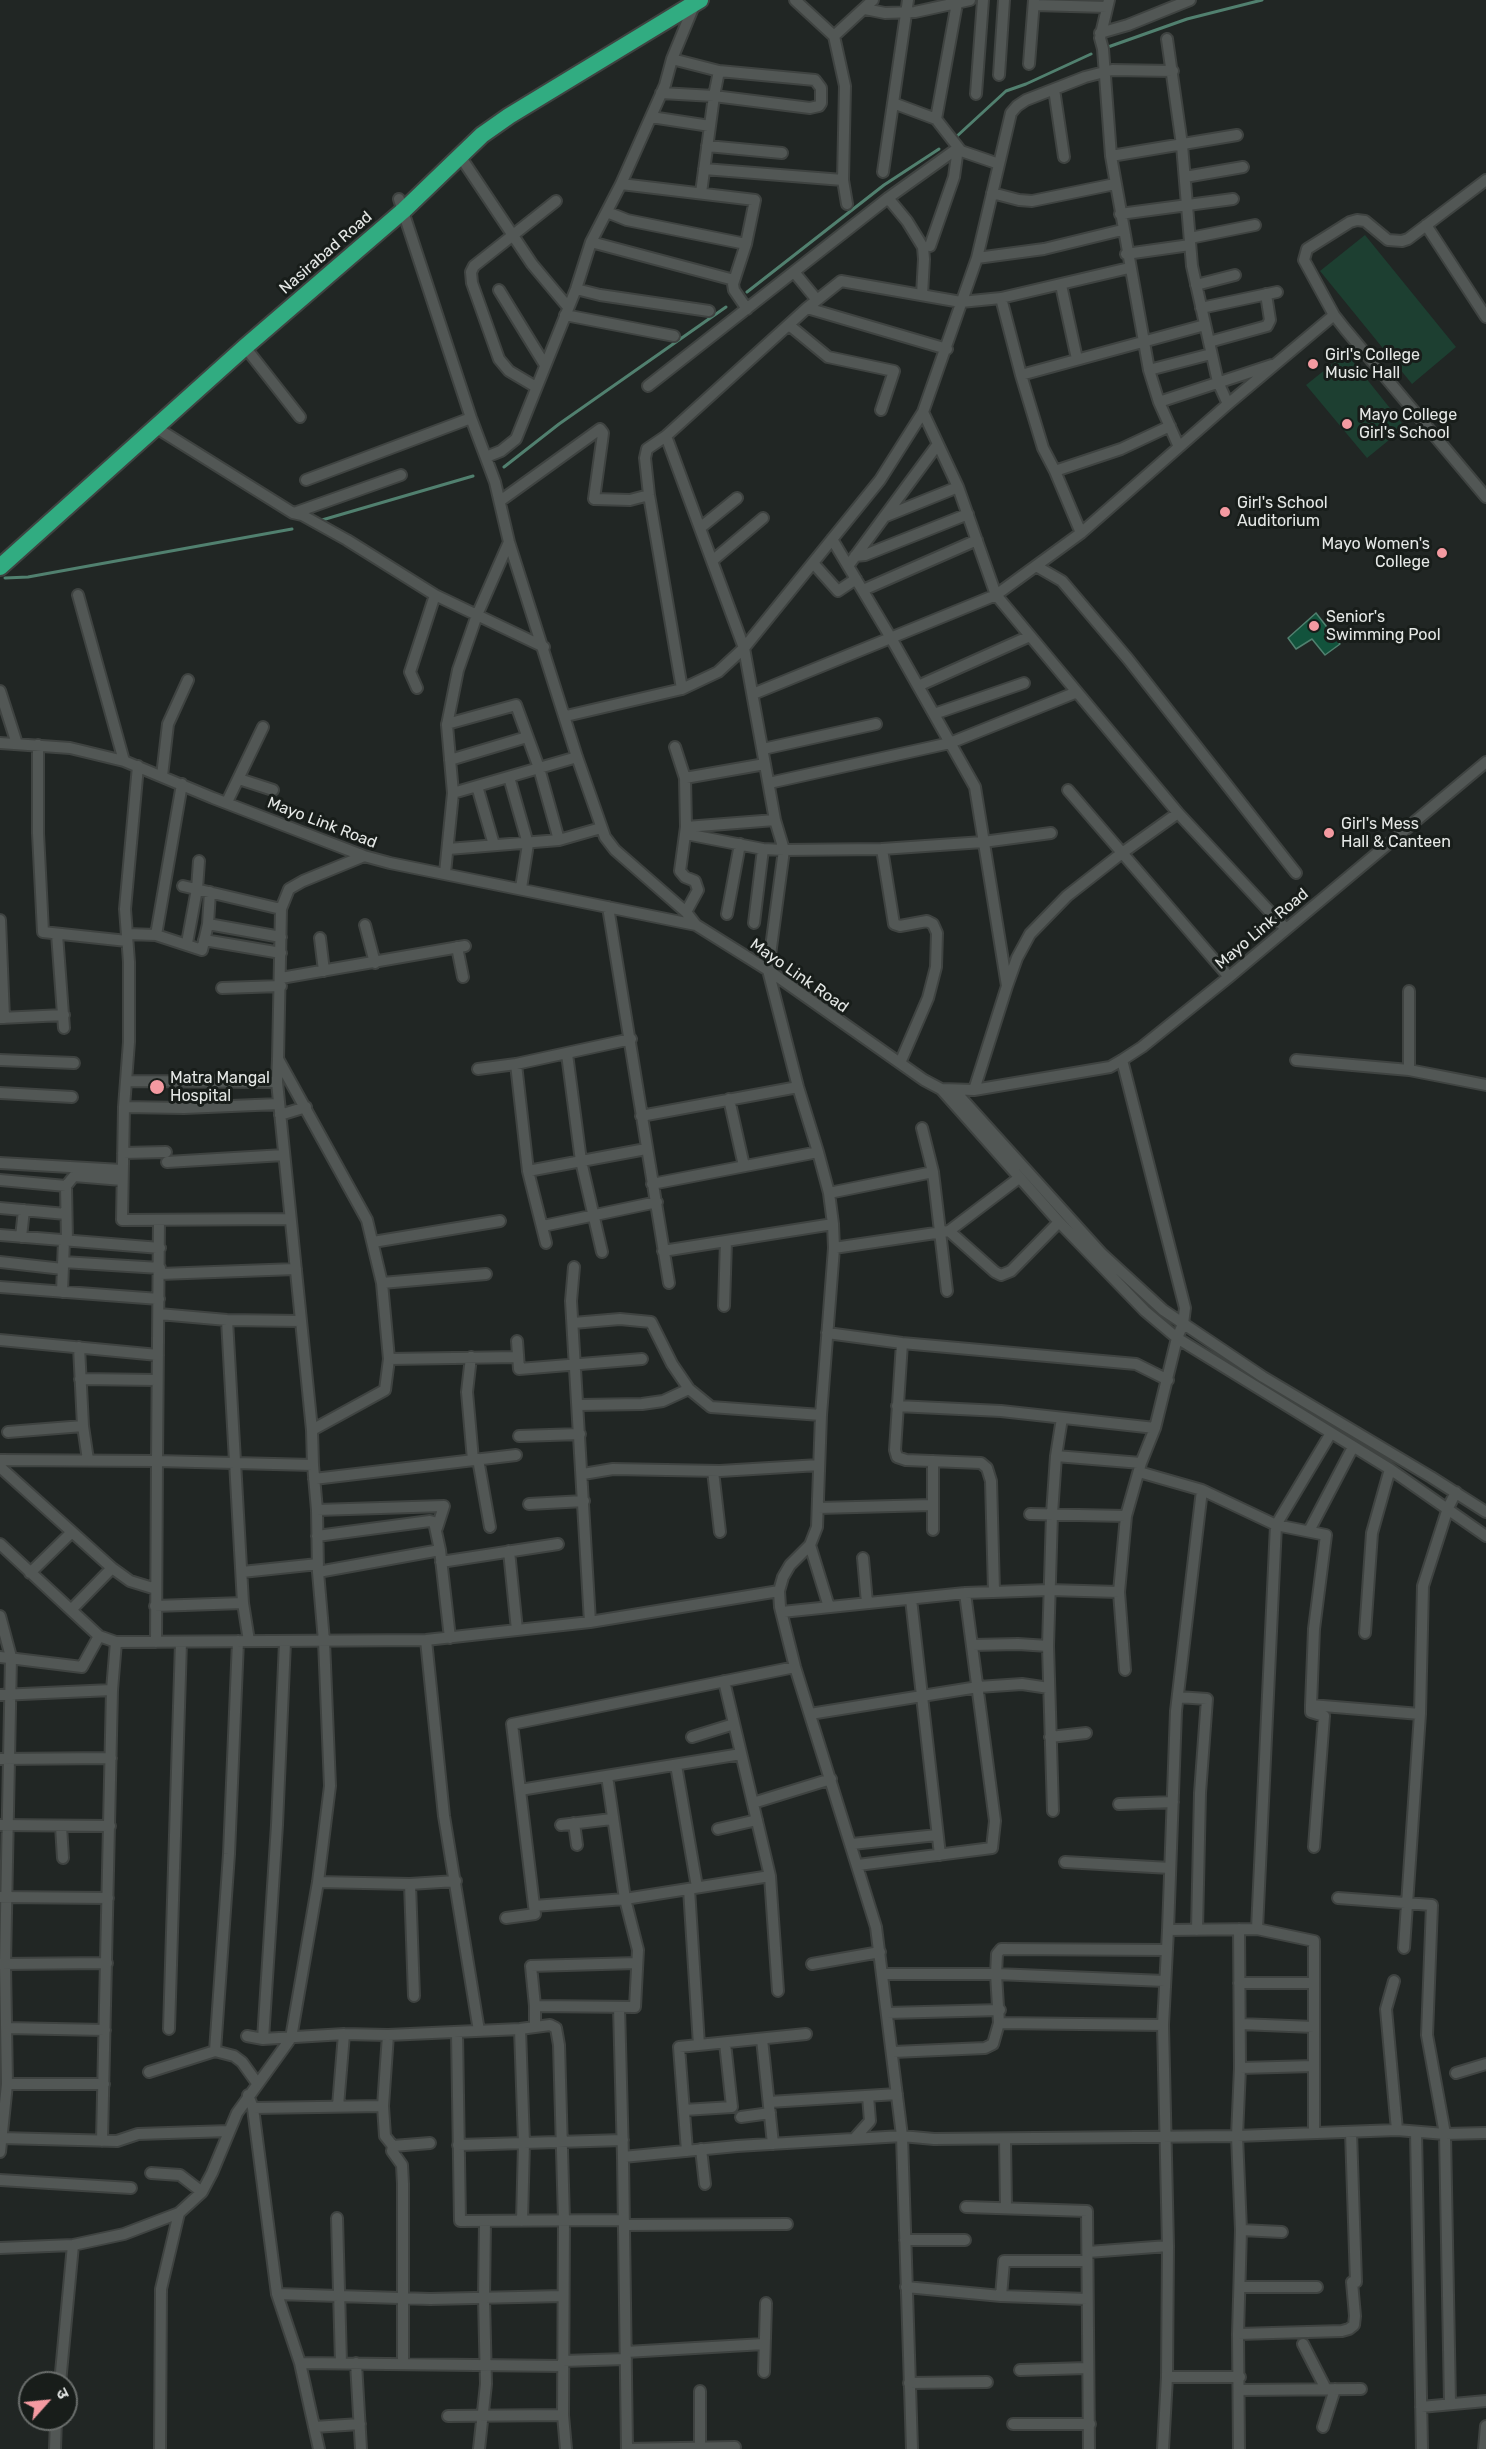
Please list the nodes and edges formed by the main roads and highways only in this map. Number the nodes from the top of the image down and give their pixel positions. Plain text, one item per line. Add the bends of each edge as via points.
1 (694, 1) edge
2 (506, 113) junction
3 (402, 204) junction
4 (0, 556) edge
5 (0, 567) edge

1 - 2 highway, Nasirabad Road
2 - 3 highway, Nasirabad Road
2 - 3 highway, Nasirabad Road
3 - 4 highway, Nasirabad Road via 125,439
3 - 5 highway, Nasirabad Road

